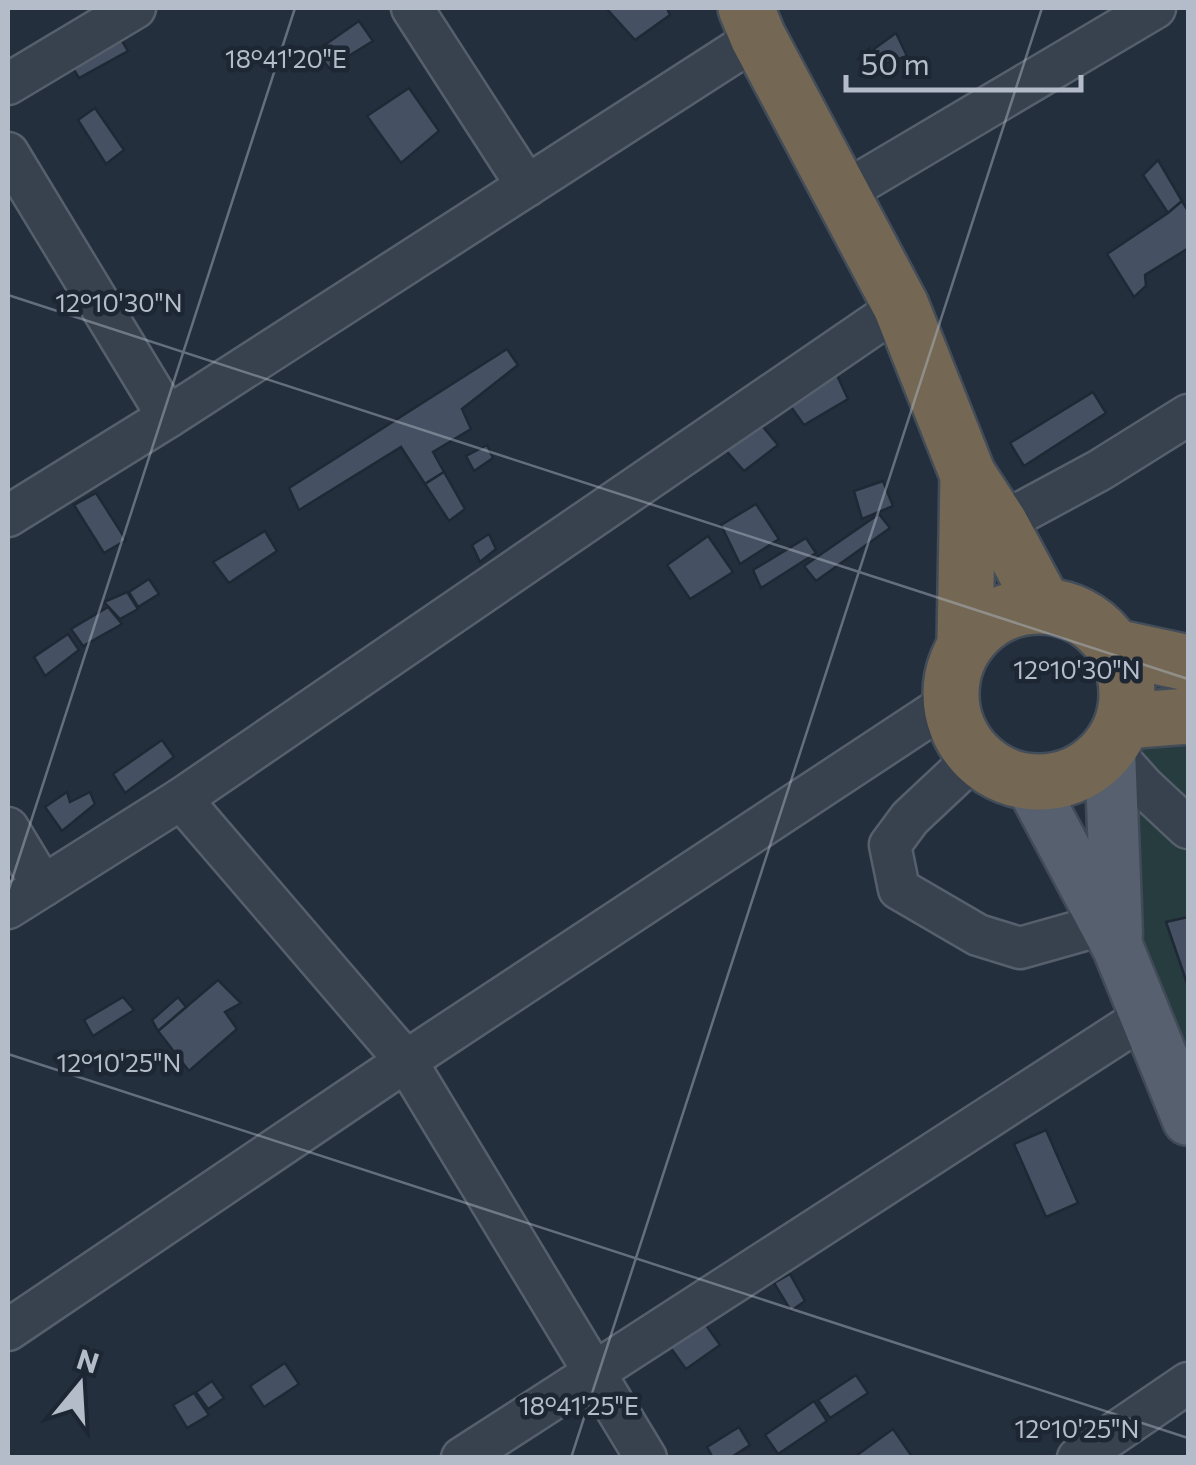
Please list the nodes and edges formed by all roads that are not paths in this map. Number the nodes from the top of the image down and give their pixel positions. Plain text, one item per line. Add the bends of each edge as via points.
1 (135, 8) edge
2 (412, 8) edge
3 (1155, 8) edge
4 (752, 22) edge
5 (8, 84) edge
6 (8, 153) edge
7 (527, 186) junction
8 (841, 194) junction
9 (901, 306) junction
10 (1188, 415) edge
11 (168, 417) junction
12 (968, 476) junction
13 (8, 516) edge
14 (1000, 524) junction
15 (1044, 606) junction
16 (965, 644) junction
17 (1114, 647) junction
18 (1188, 664) edge
19 (950, 702) junction
20 (1188, 716) edge
21 (1117, 735) junction
22 (975, 756) junction
23 (1030, 783) junction
24 (181, 799) junction
25 (8, 828) edge
26 (1188, 828) edge
27 (43, 886) junction
28 (8, 908) edge
29 (1112, 936) junction
30 (1146, 1015) junction
31 (406, 1061) junction
32 (1188, 1120) edge
33 (8, 1330) edge
34 (595, 1371) junction
35 (1188, 1383) edge
36 (462, 1458) edge
37 (646, 1458) edge
38 (1078, 1458) edge

1 - 5 street
2 - 7 street
3 - 8 street
4 - 7 street
4 - 8 highway
6 - 11 street
7 - 11 street
8 - 9 highway
9 - 12 highway
9 - 24 street
10 - 14 street
11 - 13 street
12 - 14 highway
12 - 16 highway
14 - 15 highway
15 - 16 highway via 1014,609 986,622
15 - 17 highway via 1096,626
16 - 19 highway via 952,671
17 - 18 highway
17 - 21 highway via 1128,696
19 - 22 highway via 957,731
19 - 31 street
20 - 21 highway
21 - 23 highway via 1093,764 1060,781
21 - 26 street via 1144,787
21 - 29 main road
22 - 23 highway via 1000,775
22 - 29 street via 890,846 899,889 978,935 1020,948
23 - 29 main road
24 - 27 street
24 - 31 street
25 - 27 street
27 - 28 street
29 - 30 main road
30 - 32 main road
30 - 34 street
31 - 33 street
31 - 34 street
34 - 36 street
34 - 37 street
35 - 38 street

